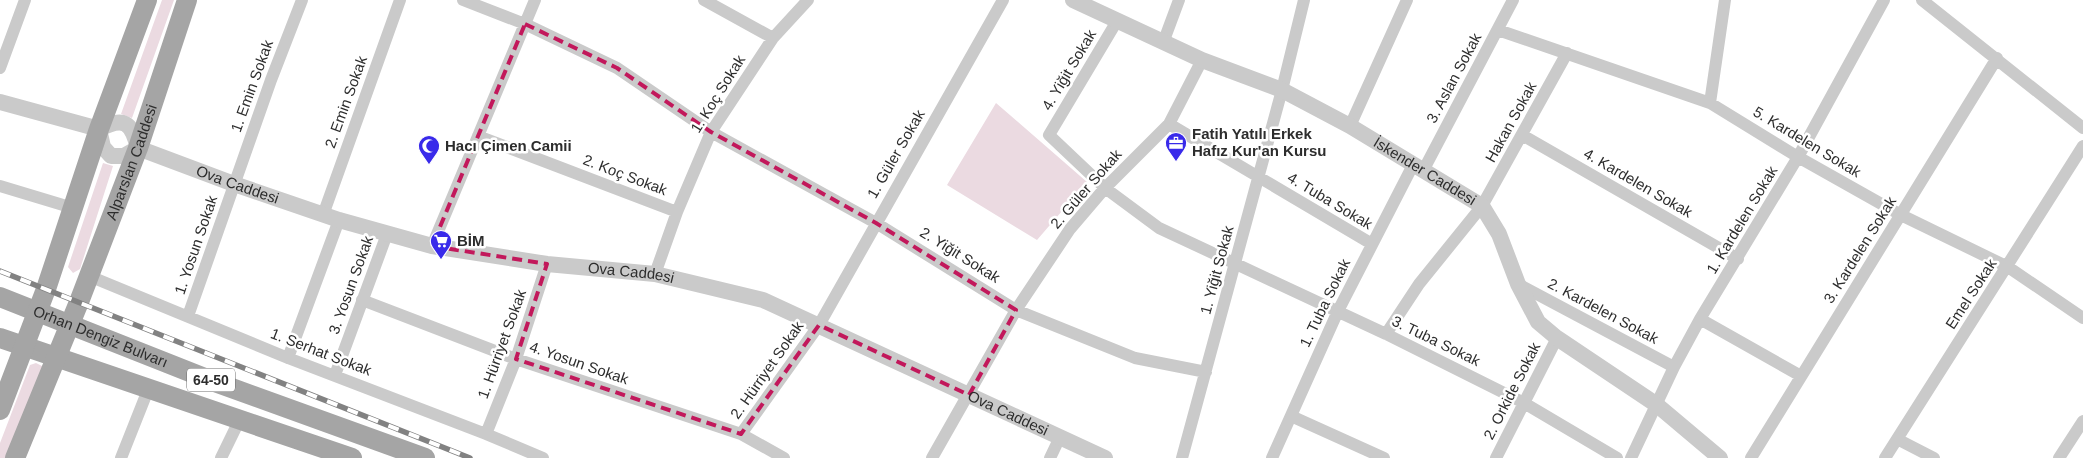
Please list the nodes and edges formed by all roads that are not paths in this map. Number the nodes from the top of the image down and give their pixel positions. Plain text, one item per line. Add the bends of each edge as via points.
1 (25, 0) edge
2 (147, 0) edge
3 (188, 0) edge
4 (302, 0) edge
5 (400, 0) edge
6 (463, 0) edge
7 (535, 0) edge
8 (704, 0) edge
9 (808, 0) edge
10 (1003, 0) edge
11 (1073, 0) edge
12 (1179, 0) edge
13 (1304, 0) edge
14 (1407, 0) edge
15 (1513, 0) edge
16 (1725, 0) edge
17 (1884, 0) edge
18 (1922, 0) edge
19 (1117, 21) junction
20 (525, 24) junction
21 (1498, 30) junction
22 (773, 38) junction
23 (1163, 43) junction
24 (1567, 53) junction
25 (1997, 58) junction
26 (1202, 60) junction
27 (0, 68) edge
28 (1282, 90) junction
29 (0, 102) edge
30 (1710, 103) junction
31 (1169, 124) junction
32 (1350, 126) junction
33 (2083, 128) edge
34 (99, 129) junction
35 (711, 132) junction
36 (1049, 135) joint
37 (1522, 135) junction
38 (478, 136) junction
39 (2083, 146) edge
40 (138, 148) junction
41 (1798, 157) junction
42 (1418, 168) junction
43 (1259, 177) junction
44 (234, 184) junction
45 (0, 186) edge
46 (1105, 188) junction
47 (1482, 206) junction
48 (73, 208) junction
49 (677, 212) junction
50 (323, 214) junction
51 (1900, 214) junction
52 (339, 220) junction
53 (876, 223) junction
54 (387, 234) junction
55 (1372, 244) junction
56 (432, 246) junction
57 (1738, 258) junction
58 (1235, 263) junction
59 (548, 264) junction
60 (2008, 267) junction
61 (655, 274) junction
62 (89, 276) junction
63 (1518, 284) junction
64 (0, 296) edge
65 (362, 300) junction
66 (37, 310) junction
67 (1016, 310) junction
68 (1338, 312) junction
69 (188, 316) junction
70 (2083, 318) edge
71 (1700, 319) junction
72 (70, 323) junction
73 (819, 325) junction
74 (1386, 334) junction
75 (0, 338) edge
76 (1558, 338) junction
77 (24, 346) junction
78 (56, 358) junction
79 (288, 358) junction
80 (516, 359) junction
81 (1674, 367) junction
82 (1206, 372) junction
83 (335, 375) junction
84 (1801, 376) junction
85 (148, 390) junction
86 (969, 395) junction
87 (1524, 403) junction
88 (1657, 405) junction
89 (0, 410) edge
90 (1291, 416) junction
91 (240, 419) junction
92 (2083, 421) edge
93 (486, 434) junction
94 (741, 434) junction
95 (1060, 437) junction
96 (1897, 439) junction
97 (15, 458) edge
98 (121, 458) edge
99 (221, 458) edge
100 (352, 458) edge
101 (425, 458) edge
102 (543, 458) edge
103 (784, 458) edge
104 (932, 458) edge
105 (1050, 458) edge
106 (1105, 458) edge
107 (1182, 458) edge
108 (1272, 458) edge
109 (1384, 458) edge
110 (1496, 458) edge
111 (1617, 458) edge
112 (1631, 458) edge
113 (1720, 458) edge
114 (1751, 458) edge
115 (1885, 458) edge
116 (1934, 458) edge
117 (2059, 458) edge

1 - 27 street
2 - 34 main road
3 - 40 main road, Alparslan Caddesi
4 - 44 street, 1. Emin Sokak
5 - 50 street, 2. Emin Sokak
6 - 20 street, 2. Yiğit Sokak
7 - 20 street
8 - 22 street
9 - 22 street, 1. Koç Sokak
10 - 53 street, 1. Güler Sokak
11 - 19 street, İskender Caddesi
12 - 23 street
13 - 28 street, 1. Yiğit Sokak
14 - 32 street
15 - 21 street, 3. Aslan Sokak
16 - 30 street
17 - 41 street, 1. Kardelen Sokak
18 - 25 street
19 - 23 street, İskender Caddesi
19 - 36 street, 4. Yiğit Sokak
20 - 35 street, 2. Yiğit Sokak via 617,68
20 - 38 street
21 - 24 street, 5. Kardelen Sokak
21 - 42 street, 3. Aslan Sokak
22 - 35 street, 1. Koç Sokak
23 - 26 street, İskender Caddesi
24 - 30 street, 5. Kardelen Sokak
24 - 37 street, Hakan Sokak
25 - 33 street
25 - 51 street, 3. Kardelen Sokak
26 - 28 street, İskender Caddesi
26 - 31 street, 2. Güler Sokak
28 - 32 street, İskender Caddesi
28 - 43 street, 1. Yiğit Sokak
29 - 34 street
30 - 41 street, 5. Kardelen Sokak
31 - 43 street, 4. Tuba Sokak
31 - 46 street, 2. Güler Sokak
32 - 42 street, İskender Caddesi
34 - 40 street via 113,123 124,123 134,131
34 - 40 street via 103,147 110,156 124,156
34 - 48 main road
35 - 49 street, 1. Koç Sokak
35 - 53 street, 2. Yiğit Sokak
36 - 46 street, 3. Tuba Sokak
37 - 47 street, Hakan Sokak
37 - 57 street, 4. Kardelen Sokak
38 - 49 street, 2. Koç Sokak
38 - 56 street
39 - 60 street, Emel Sokak
40 - 44 street, Ova Caddesi
40 - 62 main road, Alparslan Caddesi
41 - 51 street, 5. Kardelen Sokak
41 - 57 street, 1. Kardelen Sokak
42 - 47 street, İskender Caddesi
42 - 55 street, 1. Tuba Sokak
43 - 55 street, 4. Tuba Sokak
43 - 58 street, 1. Yiğit Sokak
44 - 50 street, Ova Caddesi
44 - 69 street, 1. Yosun Sokak
45 - 48 street
46 - 58 street, 3. Tuba Sokak via 1159,228
46 - 67 street, 2. Güler Sokak via 1070,229
47 - 63 street, İskender Caddesi via 1499,234
47 - 74 street, Hakan Sokak via 1419,284
48 - 66 main road
49 - 61 street, 1. Koç Sokak
50 - 52 street, Ova Caddesi
51 - 60 street, 5. Kardelen Sokak
51 - 84 street, 3. Kardelen Sokak
52 - 54 street, Ova Caddesi
52 - 79 street
53 - 67 street, 2. Yiğit Sokak
53 - 73 street, 1. Güler Sokak
54 - 56 street, Ova Caddesi
54 - 65 street, 3. Yosun Sokak
55 - 68 street, 1. Tuba Sokak
56 - 59 street, Ova Caddesi
57 - 71 street, 1. Kardelen Sokak
58 - 68 street, 3. Tuba Sokak
58 - 82 street, 1. Yiğit Sokak
59 - 61 street, Ova Caddesi
59 - 80 street, 1. Hürriyet Sokak
60 - 70 street, 5. Kardelen Sokak
60 - 96 street, Emel Sokak
61 - 73 street, Ova Caddesi via 763,300
62 - 69 street, 1. Serhat Sokak
62 - 72 main road, Alparslan Caddesi
63 - 76 street, İskender Caddesi via 1538,322
63 - 81 street, 2. Kardelen Sokak
64 - 66 main road, Orhan Dengiz Bulvarı / 64-50
65 - 80 street, 4. Yosun Sokak
65 - 83 street, 3. Yosun Sokak
66 - 72 main road, Orhan Dengiz Bulvarı / 64-50
66 - 77 main road
67 - 82 street, 2. Yiğit Sokak via 1135,358
67 - 86 street, 2. Güler Sokak
68 - 74 street, 3. Tuba Sokak
68 - 90 street, 1. Tuba Sokak
69 - 79 street, 1. Serhat Sokak
71 - 81 street, 1. Kardelen Sokak
71 - 84 street
72 - 78 main road, Alparslan Caddesi
72 - 101 main road, Orhan Dengiz Bulvarı / 64-50 via 215,382
73 - 86 street, Ova Caddesi
73 - 94 street, 2. Hürriyet Sokak
74 - 87 street, 3. Tuba Sokak
75 - 77 main road, Orhan Dengiz Bulvarı / 64-50
76 - 87 street, 2. Orkide Sokak
76 - 88 street, İskender Caddesi
77 - 78 main road, Orhan Dengiz Bulvarı / 64-50
77 - 89 main road
78 - 85 main road, Orhan Dengiz Bulvarı / 64-50
78 - 97 main road, Alparslan Caddesi
79 - 83 street, 1. Serhat Sokak
80 - 93 street, 1. Hürriyet Sokak
80 - 94 street, 4. Yosun Sokak
81 - 88 street, 1. Kardelen Sokak
82 - 107 street, 1. Yiğit Sokak
83 - 93 street, 1. Serhat Sokak
84 - 114 street, 3. Kardelen Sokak
85 - 91 main road, Orhan Dengiz Bulvarı / 64-50
85 - 98 street
86 - 95 street, Ova Caddesi
86 - 104 street, 2. Güler Sokak
87 - 110 street, 2. Orkide Sokak
87 - 111 street, 3. Tuba Sokak
88 - 112 street, 1. Kardelen Sokak
88 - 113 street, İskender Caddesi
90 - 108 street, 1. Tuba Sokak
90 - 109 street
91 - 99 street
91 - 100 main road, Orhan Dengiz Bulvarı / 64-50
92 - 117 street
93 - 102 street, 1. Serhat Sokak
94 - 103 street, 4. Yosun Sokak
95 - 105 street
95 - 106 street, Ova Caddesi
96 - 115 street, Emel Sokak
96 - 116 street

